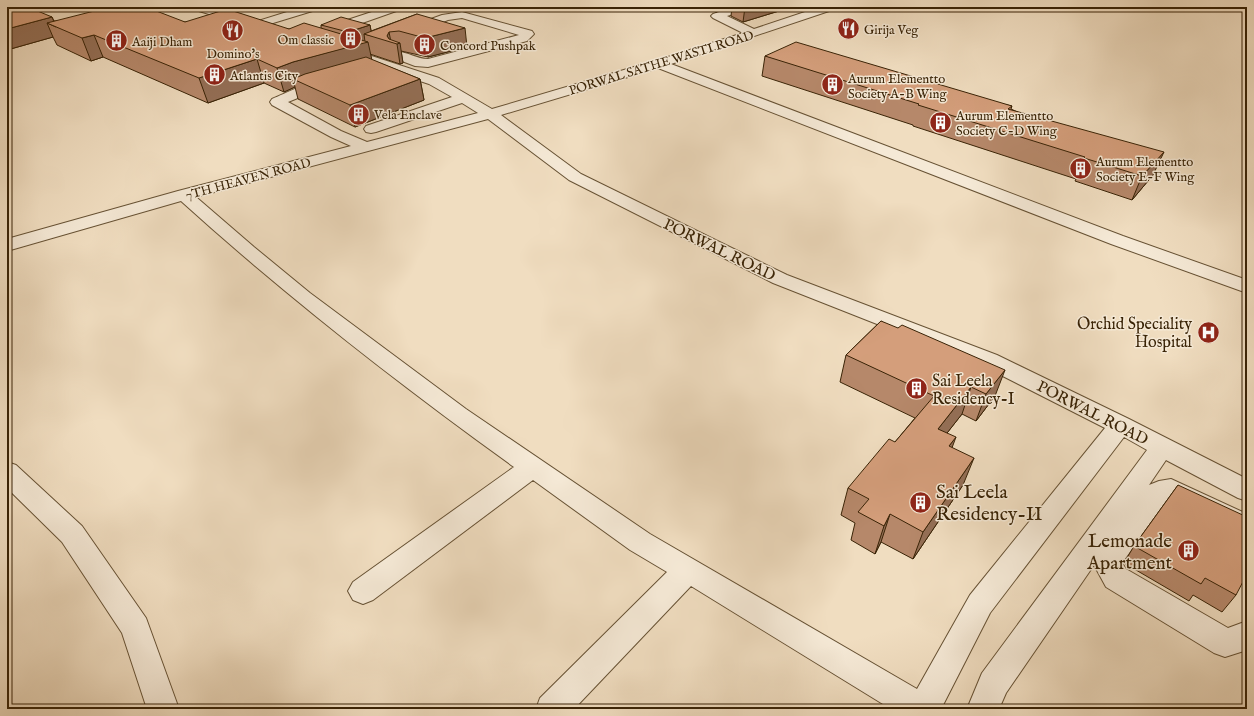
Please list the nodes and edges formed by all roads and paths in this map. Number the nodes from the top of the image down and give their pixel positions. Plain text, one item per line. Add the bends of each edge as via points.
1 (196, 7) edge
2 (315, 7) edge
3 (398, 7) edge
4 (745, 7) edge
5 (831, 7) edge
6 (1240, 7) edge
7 (1247, 8) edge
8 (256, 25) junction
9 (276, 31) edge
10 (753, 33) junction
11 (317, 34) edge
12 (398, 36) edge
13 (330, 47) edge
14 (366, 48) edge
15 (351, 53) junction
16 (390, 59) junction
17 (659, 64) junction
18 (368, 73) edge
19 (340, 81) edge
20 (463, 98) junction
21 (490, 114) junction
22 (371, 129) dead end
23 (365, 147) junction
24 (184, 195) junction
25 (7, 245) edge
26 (1247, 287) edge
27 (1120, 425) junction
28 (1162, 448) junction
29 (534, 467) junction
30 (7, 472) edge
31 (1243, 489) edge
32 (1236, 521) edge
33 (688, 570) junction
34 (363, 591) dead end
35 (1247, 635) edge
36 (163, 709) edge
37 (552, 709) edge
38 (923, 709) edge
39 (983, 709) edge

1 - 8 street
2 - 8 street
3 - 11 street
4 - 10 street via 717,16
5 - 10 street, PORWAL SATHE WASTI ROAD
6 - 7 street
8 - 9 street
10 - 17 street, PORWAL SATHE WASTI ROAD
12 - 16 street via 446,17 462,15 528,34 523,38 428,63
13 - 15 street, PORWAL ROAD
14 - 15 street
15 - 16 street, PORWAL ROAD
16 - 18 street
16 - 20 street, PORWAL ROAD
17 - 21 street, PORWAL SATHE WASTI ROAD
17 - 26 street via 1110,238
19 - 23 street via 305,90 276,102
20 - 21 street, PORWAL ROAD
20 - 22 street
21 - 23 street, 7TH HEAVEN ROAD
21 - 27 street, PORWAL ROAD via 575,178 780,279 989,360
23 - 24 street, 7TH HEAVEN ROAD
24 - 25 street, 7TH HEAVEN ROAD
24 - 29 street via 247,252 303,297 458,415
27 - 28 street, PORWAL ROAD
27 - 38 street via 980,604
28 - 31 street, PORWAL ROAD
28 - 39 street via 993,684
29 - 33 street via 640,542
29 - 34 street
30 - 36 street via 72,534 135,628
31 - 32 street
32 - 35 street via 1171,489 1159,491 1107,562 1116,578 1226,643
33 - 37 street
33 - 38 street

